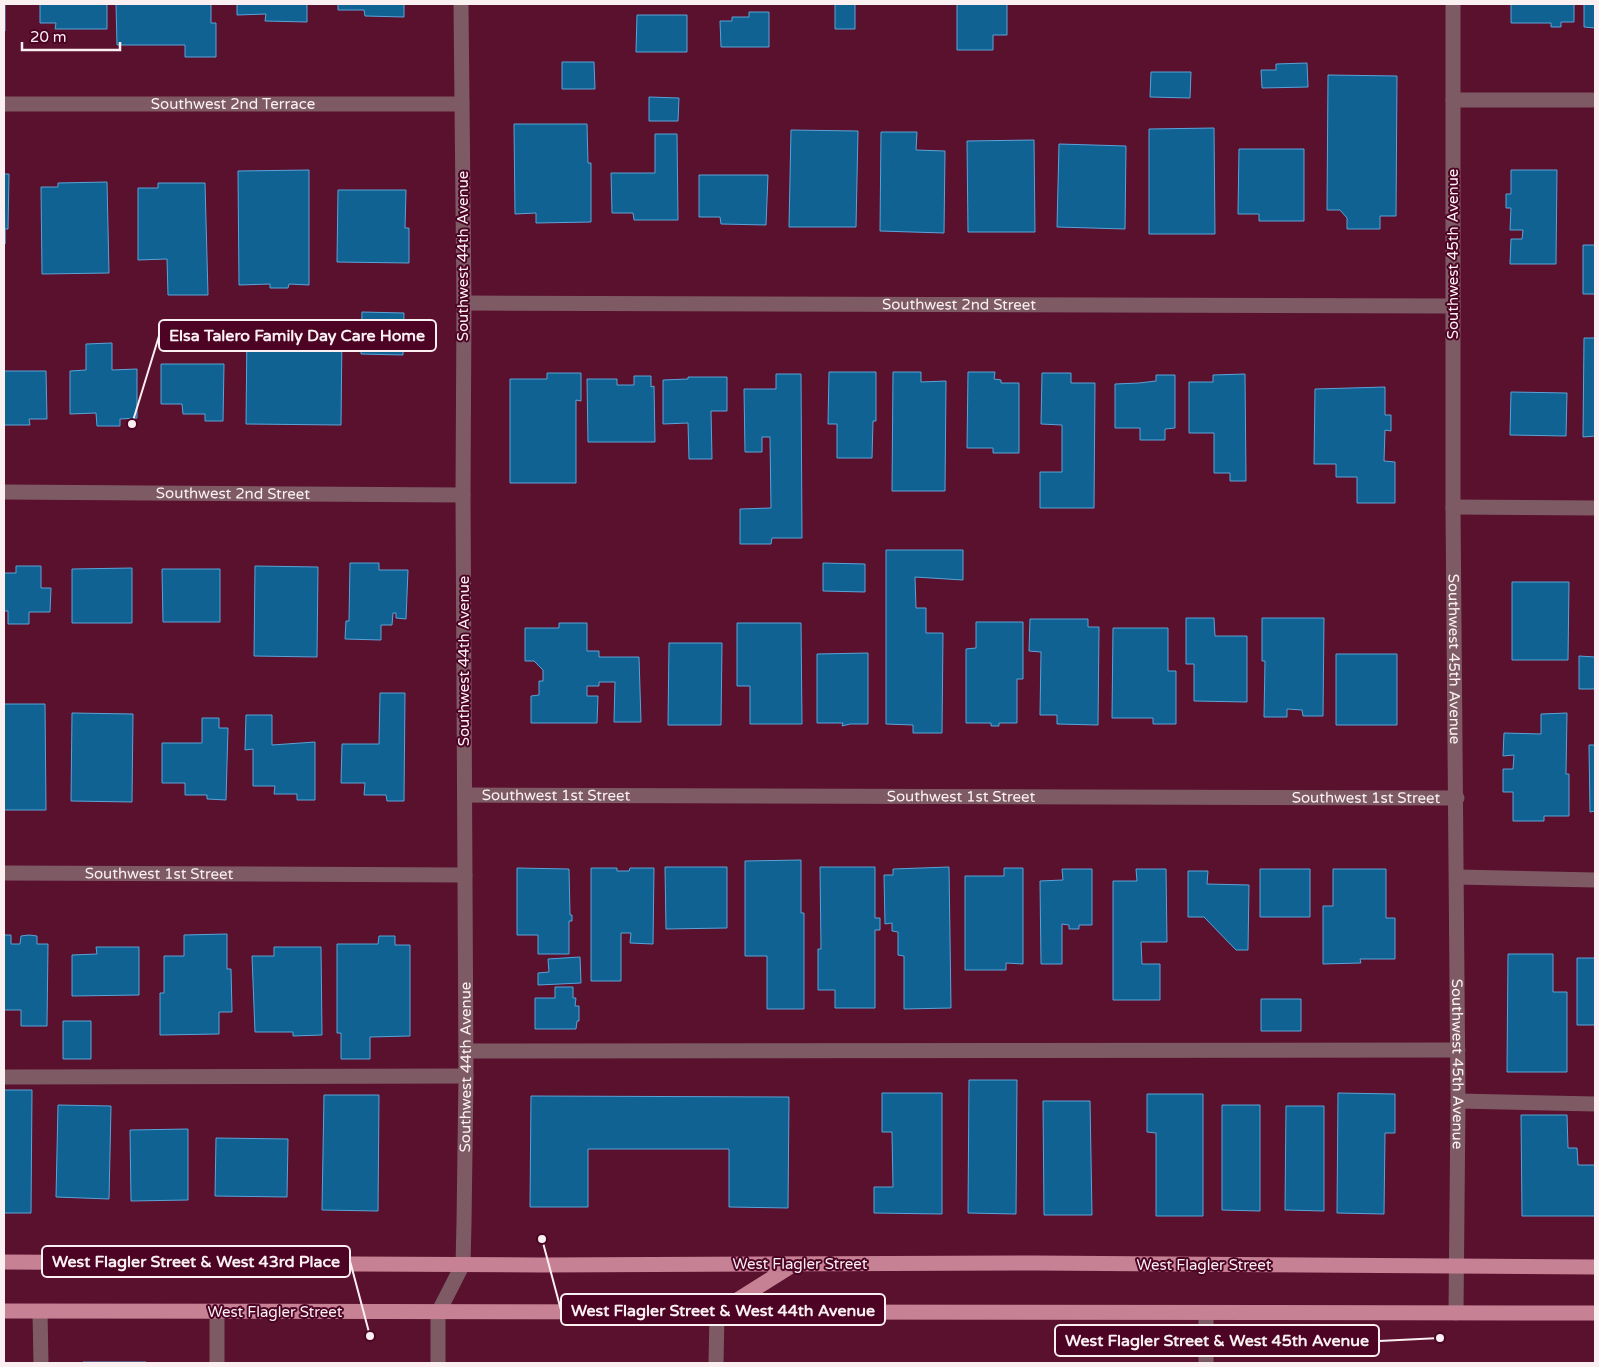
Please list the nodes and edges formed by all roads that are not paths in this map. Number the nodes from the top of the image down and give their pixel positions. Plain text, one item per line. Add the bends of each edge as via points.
1 (461, 4) edge
2 (1453, 4) edge
3 (1453, 100) junction
4 (1595, 100) edge
5 (4, 104) edge
6 (462, 104) junction
7 (464, 303) junction
8 (1453, 306) junction
9 (4, 492) edge
10 (463, 494) junction
11 (1453, 507) junction
12 (1595, 508) edge
13 (465, 795) junction
14 (1457, 798) junction
15 (4, 873) edge
16 (465, 875) junction
17 (1457, 877) junction
18 (1595, 880) edge
19 (1458, 1050) junction
20 (466, 1051) junction
21 (466, 1076) junction
22 (4, 1077) edge
23 (1458, 1101) junction
24 (1595, 1104) edge
25 (4, 1262) edge
26 (463, 1264) junction
27 (793, 1265) junction
28 (1456, 1266) junction
29 (1595, 1267) edge
30 (4, 1311) edge
31 (40, 1312) junction
32 (217, 1312) junction
33 (438, 1313) junction
34 (717, 1313) junction
35 (1456, 1313) junction
36 (1206, 1314) junction
37 (1595, 1314) edge
38 (41, 1363) edge
39 (218, 1363) edge
40 (438, 1363) edge
41 (716, 1363) edge
42 (1206, 1363) edge

1 - 6 street, Southwest 44th Avenue
2 - 3 street, Southwest 45th Avenue
3 - 4 street
3 - 8 street, Southwest 45th Avenue
5 - 6 street, Southwest 2nd Terrace
6 - 7 street, Southwest 44th Avenue
7 - 8 street, Southwest 2nd Street
7 - 10 street, Southwest 44th Avenue
8 - 11 street, Southwest 45th Avenue
9 - 10 street, Southwest 2nd Street
10 - 13 street, Southwest 44th Avenue
11 - 12 street
11 - 14 street, Southwest 45th Avenue
13 - 14 street, Southwest 1st Street
13 - 16 street, Southwest 44th Avenue
14 - 17 street, Southwest 45th Avenue
15 - 16 street, Southwest 1st Street
16 - 20 street, Southwest 44th Avenue
17 - 18 street
17 - 19 street, Southwest 45th Avenue
19 - 20 street
19 - 23 street, Southwest 45th Avenue
20 - 21 street, Southwest 44th Avenue
21 - 22 street
21 - 26 street, Southwest 44th Avenue
23 - 24 street
23 - 28 street, Southwest 45th Avenue
25 - 26 main road, West Flagler Street
26 - 27 main road, West Flagler Street
26 - 33 street, Southwest 44th Avenue
27 - 28 main road, West Flagler Street
27 - 34 main road
28 - 29 main road, West Flagler Street
28 - 35 street, Southwest 45th Avenue
30 - 31 main road, West Flagler Street
31 - 32 main road, West Flagler Street
31 - 38 street
32 - 33 main road, West Flagler Street
32 - 39 street
33 - 34 main road, West Flagler Street
33 - 40 street
34 - 36 main road, West Flagler Street
34 - 41 street
35 - 36 main road, West Flagler Street
35 - 37 main road, West Flagler Street
36 - 42 street

